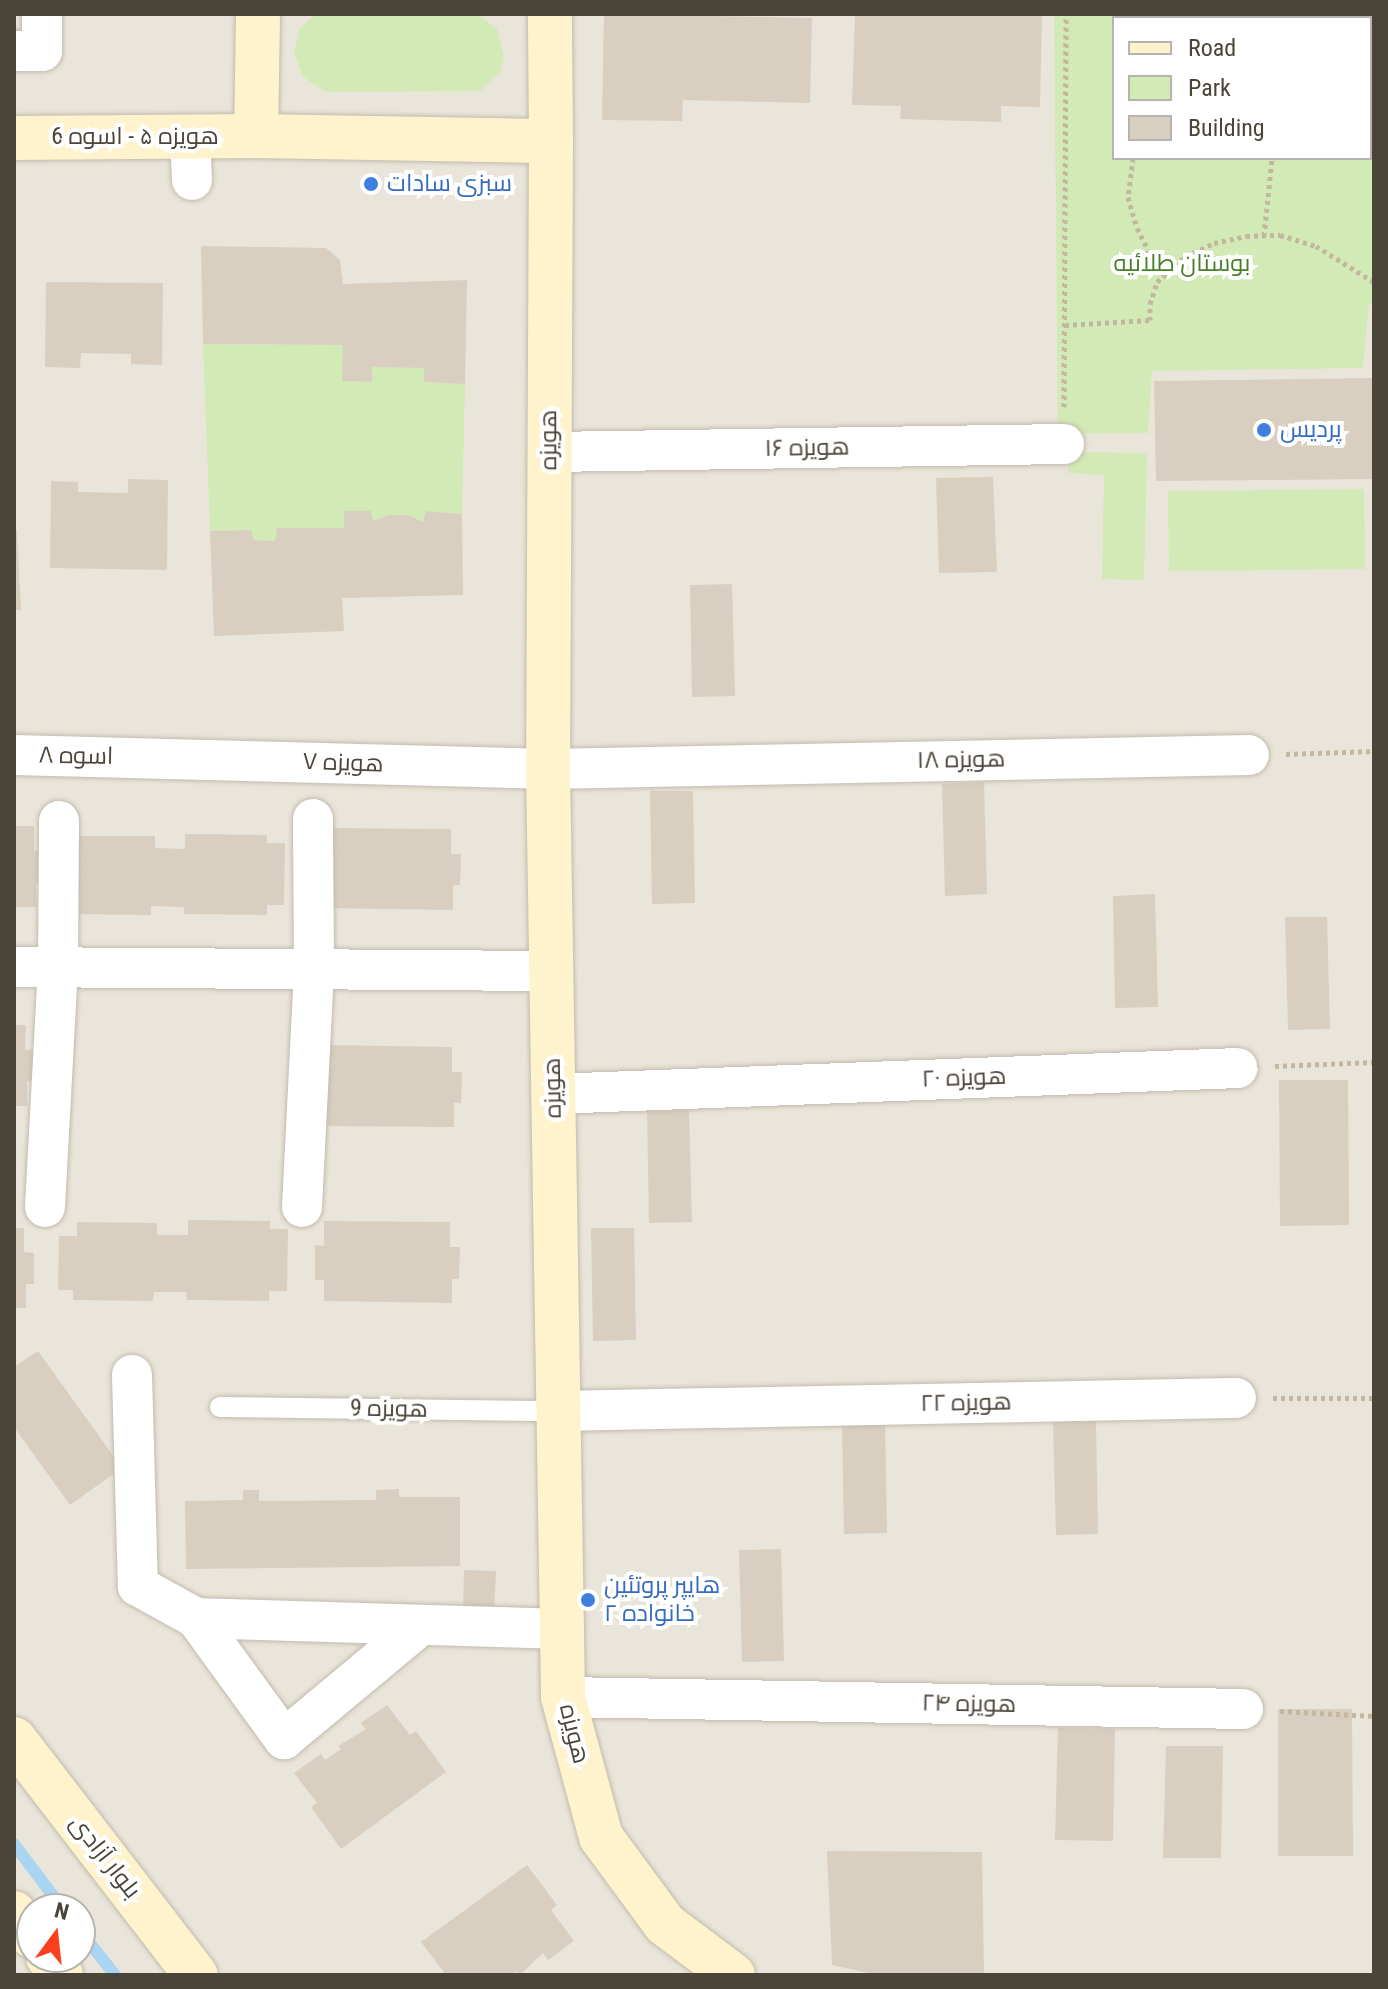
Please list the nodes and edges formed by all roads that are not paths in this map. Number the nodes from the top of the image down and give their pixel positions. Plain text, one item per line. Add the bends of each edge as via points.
1 (42, 14) edge
2 (258, 14) edge
3 (550, 14) edge
4 (14, 51) edge
5 (256, 136) junction
6 (190, 137) junction
7 (14, 138) edge
8 (551, 141) junction
9 (192, 180) dead end
10 (1064, 444) road end
11 (549, 452) junction
12 (14, 755) edge
13 (1249, 755) road end
14 (139, 758) joint
15 (548, 769) junction
16 (313, 819) dead end
17 (59, 821) dead end
18 (14, 967) edge
19 (58, 967) junction
20 (314, 969) junction
21 (551, 971) junction
22 (1238, 1068) road end
23 (553, 1094) junction
24 (45, 1207) dead end
25 (302, 1207) dead end
26 (132, 1375) dead end
27 (1236, 1398) road end
28 (220, 1407) dead end
29 (558, 1411) junction
30 (196, 1618) junction
31 (421, 1625) junction
32 (562, 1629) junction
33 (563, 1697) junction
34 (1243, 1709) road end
35 (14, 1739) edge
36 (196, 1975) edge
37 (733, 1975) edge

1 - 4 street via 42,51
2 - 5 street
3 - 8 street, هویزه
5 - 6 street, هویزه ۵ - اسوه 6
5 - 8 street
6 - 7 street, هویزه ۵ - اسوه 6
6 - 9 street
8 - 11 street, هویزه
10 - 11 street, هویزه ‍۱۶
11 - 15 street, هویزه
12 - 14 street, اسوه ۸
13 - 15 street, هویزه ‍۱۸
14 - 15 street, هویزه ۷
15 - 21 street, هویزه
16 - 20 street
17 - 19 street
18 - 19 street
19 - 20 street
19 - 24 street
20 - 21 street
20 - 25 street
21 - 23 street, هویزه
22 - 23 street, هویزه ‍۲۰
23 - 29 street, هویزه
26 - 30 street via 138,1586
27 - 29 street, هویزه ‍۲۲
28 - 29 lane, هویزه 9
29 - 32 street, هویزه
30 - 31 street
30 - 31 street via 284,1739
31 - 32 street
32 - 33 street, هویزه
33 - 34 street, هویزه ‍۲۴
33 - 37 street, هویزه via 601,1837 665,1924
35 - 36 street, بلوار آزادی

